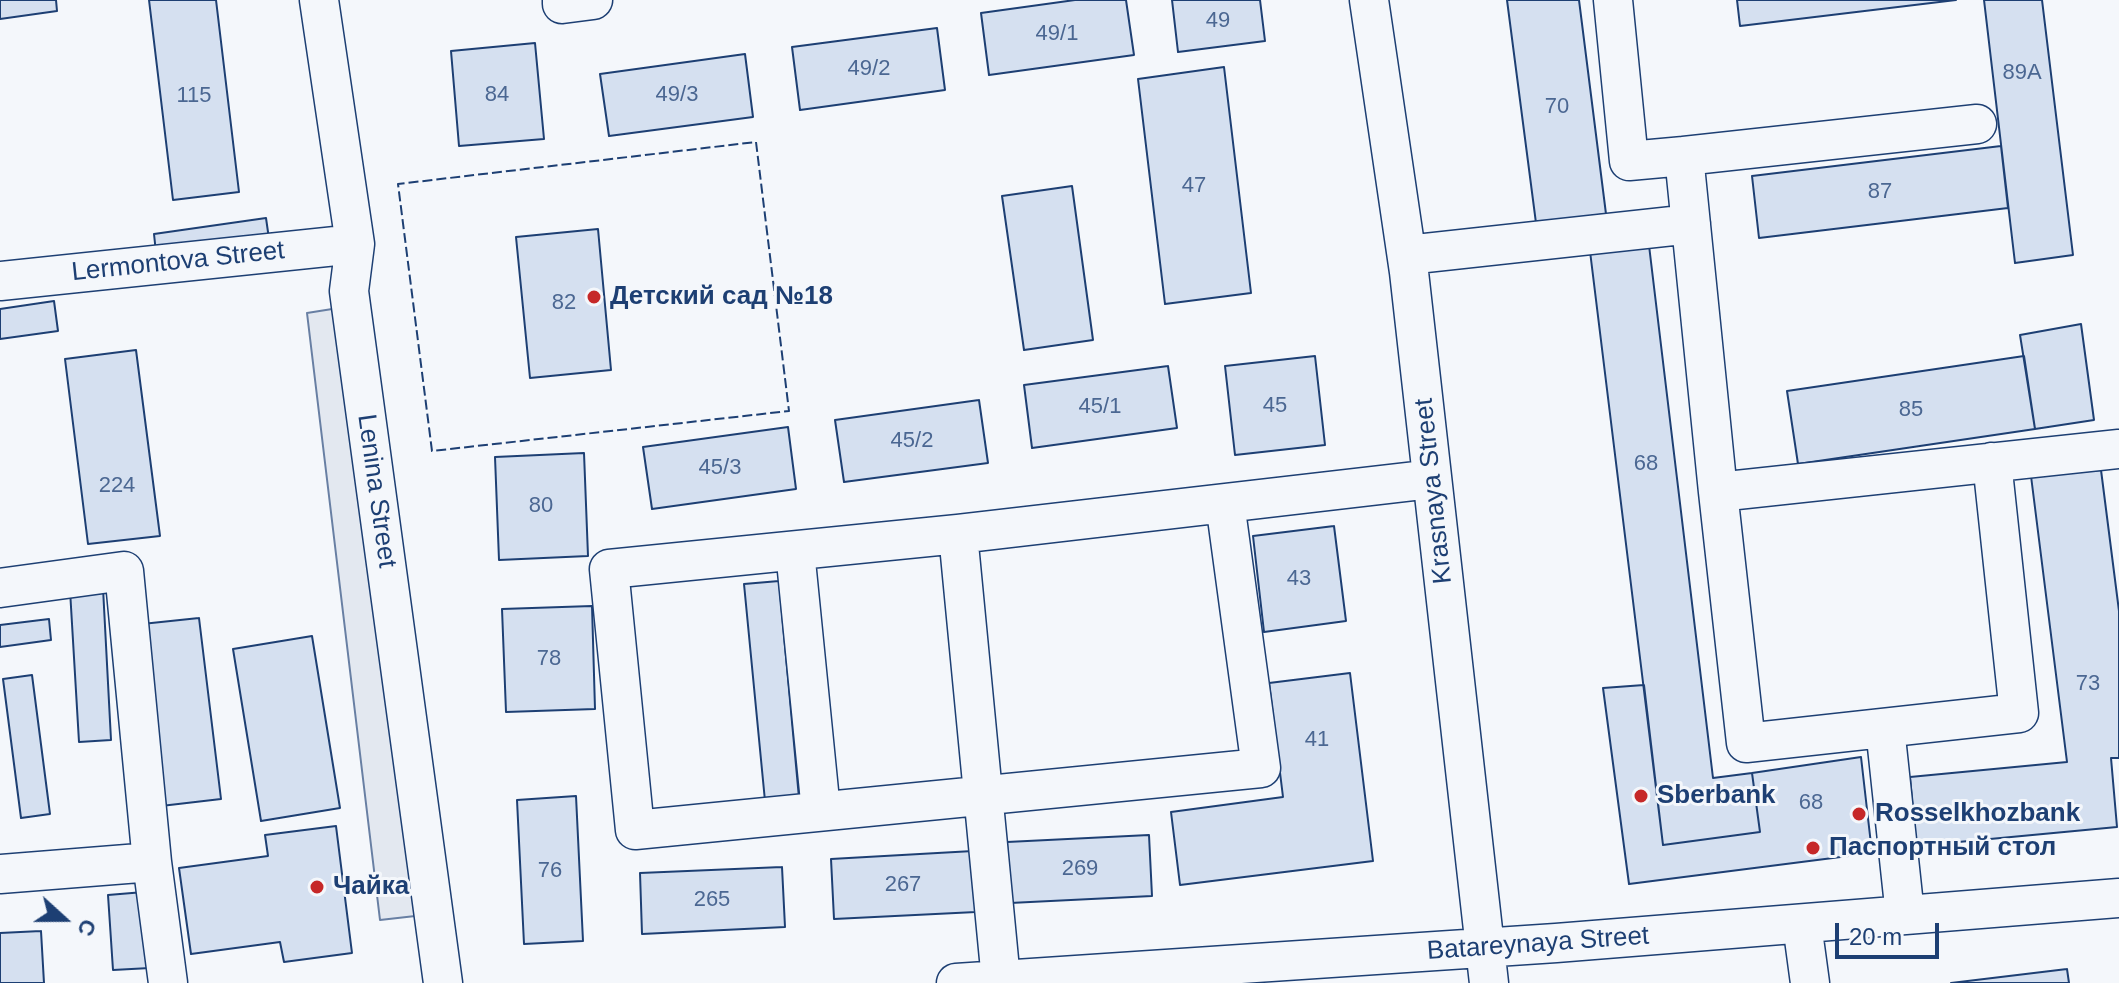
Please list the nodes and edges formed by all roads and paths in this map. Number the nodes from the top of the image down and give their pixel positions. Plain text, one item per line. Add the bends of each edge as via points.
1 (319, 0) edge
2 (562, 0) edge
3 (593, 0) edge
4 (1369, 0) edge
5 (1613, 0) edge
6 (1977, 124) dead end
7 (1684, 156) junction
8 (1691, 224) junction
9 (355, 244) junction
10 (1407, 255) junction
11 (0, 281) edge
12 (2119, 449) edge
13 (1992, 462) junction
14 (1432, 479) junction
15 (1718, 492) junction
16 (1225, 503) junction
17 (958, 534) junction
18 (795, 551) junction
19 (0, 588) edge
20 (1885, 728) junction
21 (983, 795) junction
22 (821, 811) junction
23 (152, 862) junction
24 (0, 874) edge
25 (2119, 898) edge
26 (1905, 915) junction
27 (1802, 924) junction
28 (1487, 965) edge
29 (1001, 980) junction
30 (168, 983) edge
31 (443, 983) edge
32 (956, 983) edge
33 (1810, 983) edge

1 - 9 street, Lenina Street
2 - 3 street
4 - 10 street, Krasnaya Street
5 - 7 street via 1629,161
6 - 7 street
7 - 8 street
8 - 10 street
8 - 15 street
9 - 11 street, Lermontova Street
9 - 31 street, Lenina Street via 349,291
10 - 14 street, Krasnaya Street
12 - 13 street
13 - 15 street
13 - 20 street via 2019,713
14 - 16 street
14 - 28 street, Krasnaya Street
15 - 20 street via 1746,743
16 - 17 street
16 - 21 street via 1261,768
17 - 18 street
17 - 21 street
18 - 22 street
18 - 22 street via 609,569 633,814 635,830
19 - 23 street via 124,571
20 - 26 street
21 - 22 street
21 - 29 street
23 - 24 street
23 - 30 street
25 - 26 street, Batareynaya Street
26 - 27 street, Batareynaya Street
27 - 28 street, Batareynaya Street
27 - 33 street
28 - 29 street, Batareynaya Street
29 - 32 street, Batareynaya Street

